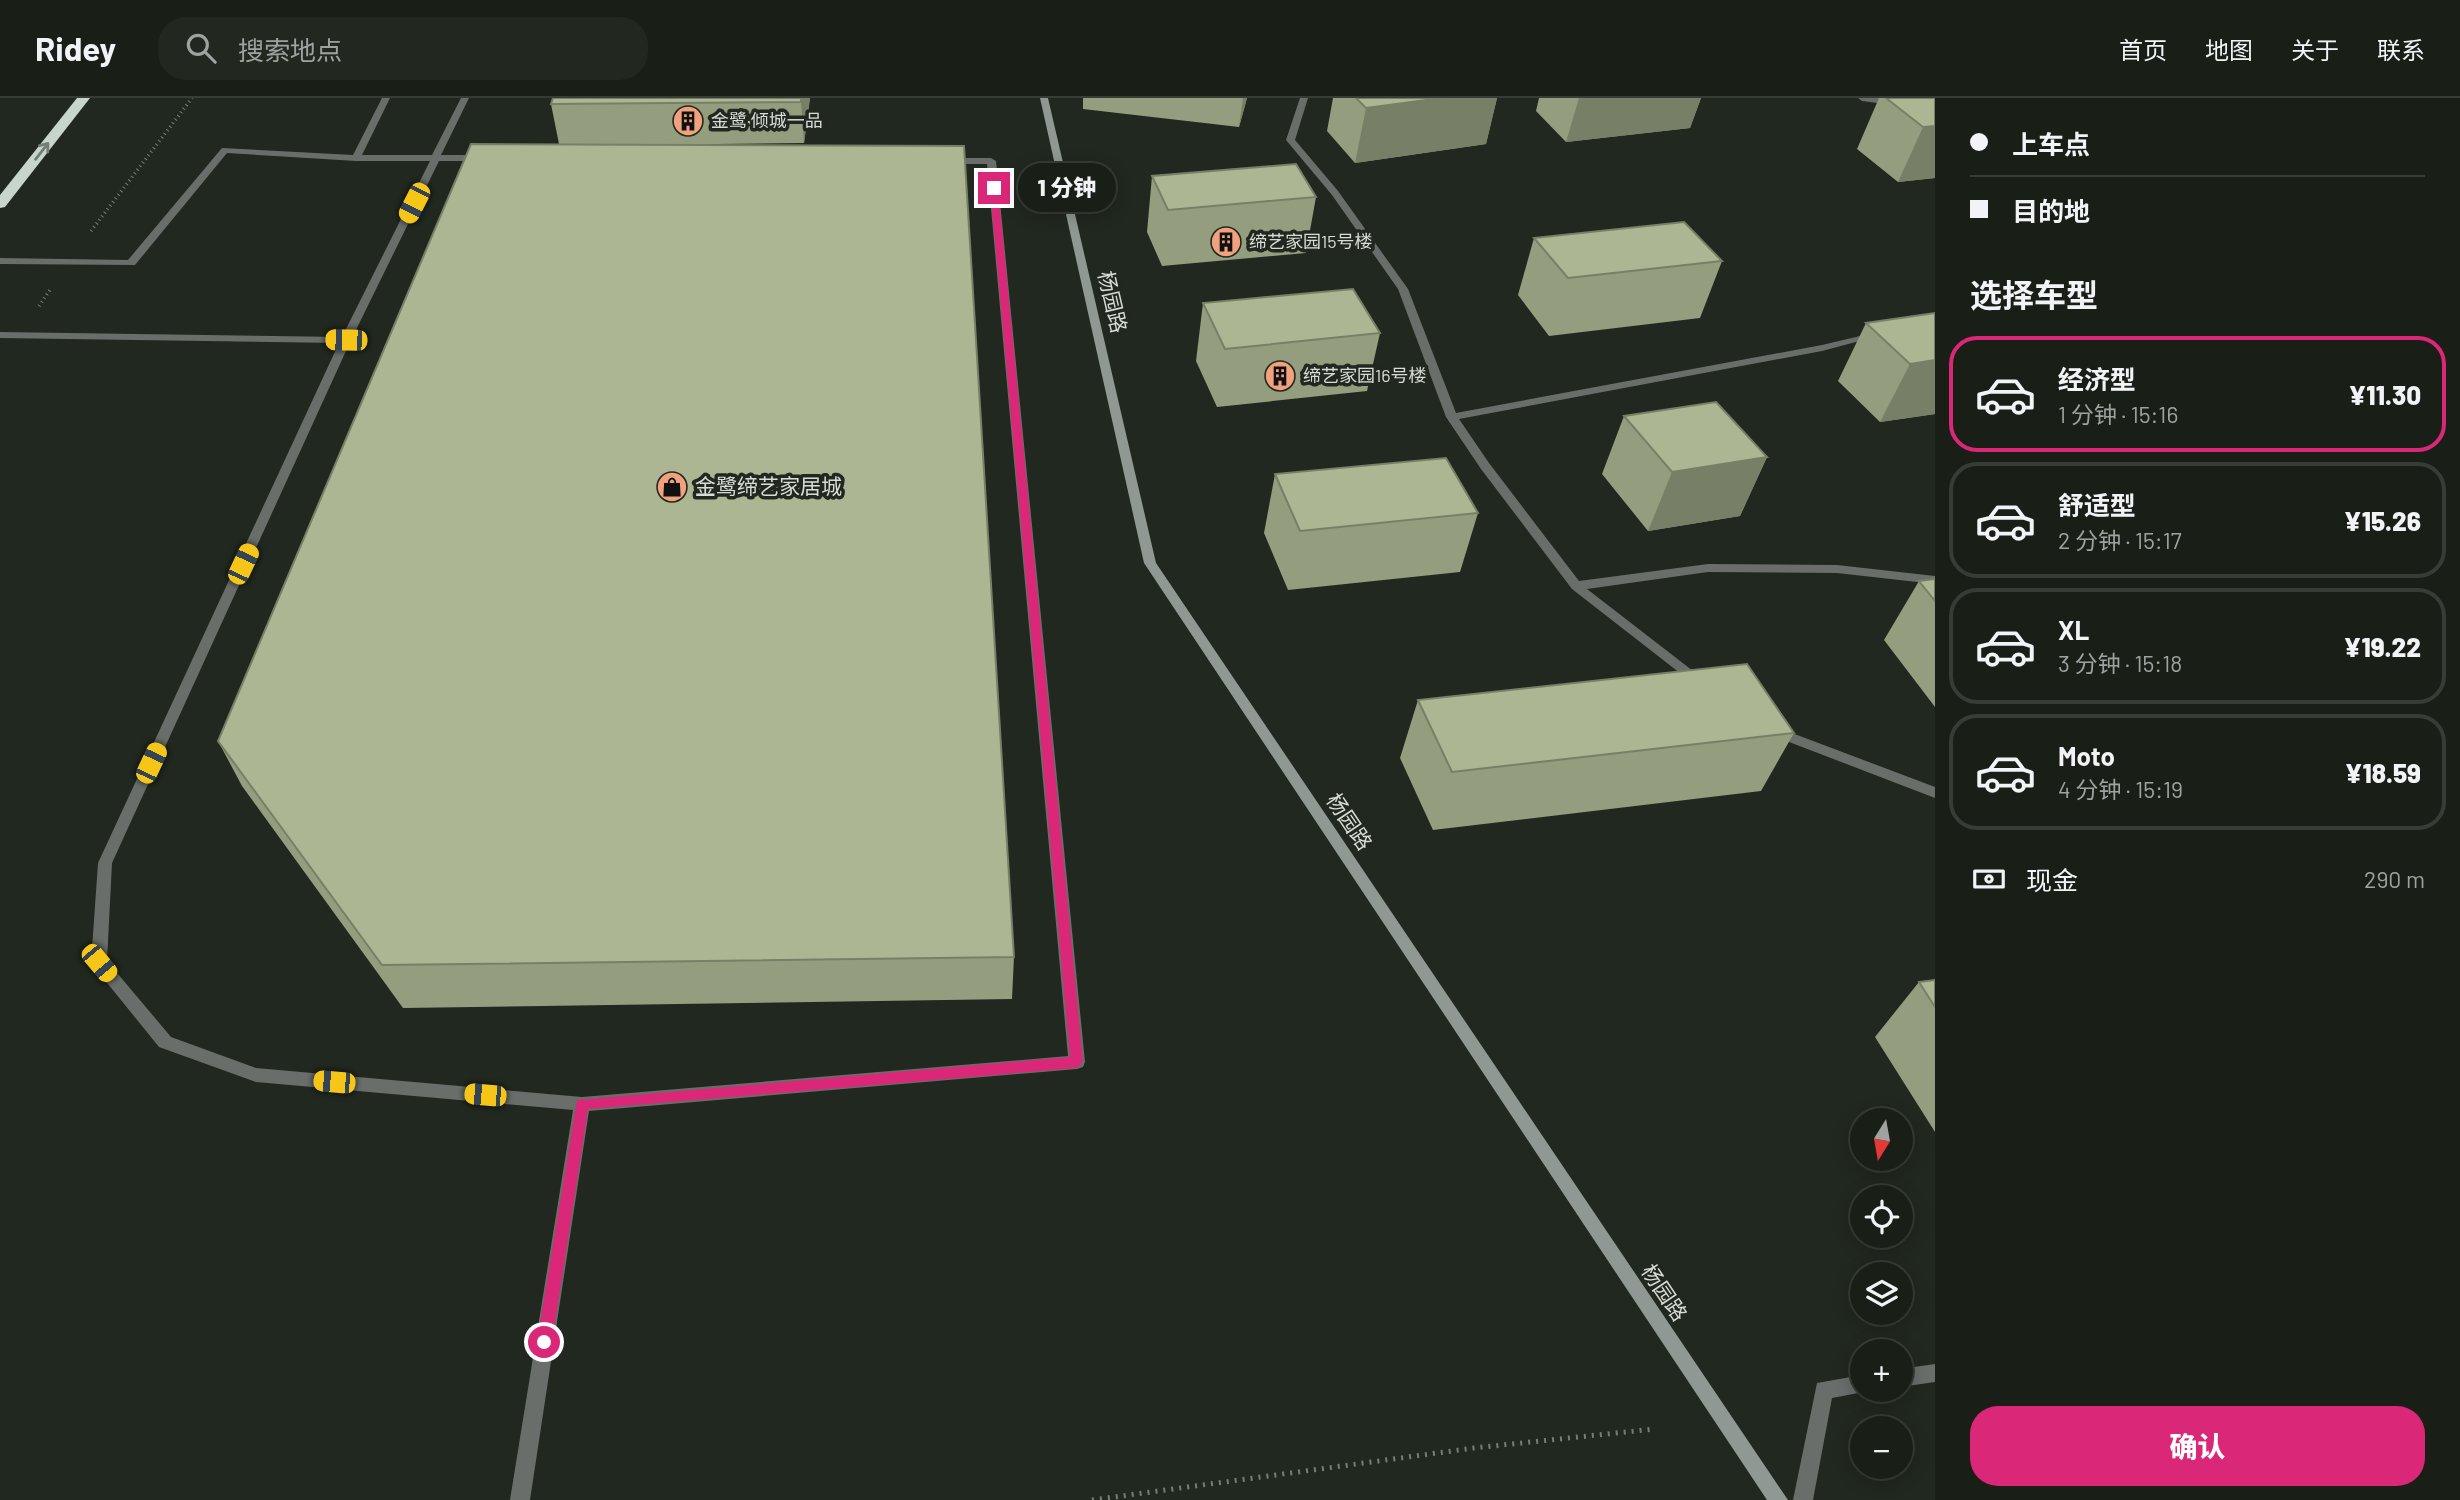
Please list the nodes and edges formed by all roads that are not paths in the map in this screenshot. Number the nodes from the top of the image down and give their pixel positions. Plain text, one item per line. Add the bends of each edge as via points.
1 (84, 98) edge
2 (386, 98) edge
3 (465, 98) edge
4 (1044, 98) edge
5 (1304, 98) edge
6 (1862, 98) edge
7 (1918, 98) edge
8 (437, 157) junction
9 (356, 158) junction
10 (493, 158) edge
11 (936, 161) edge
12 (0, 204) edge
13 (0, 261) edge
14 (1889, 332) edge
15 (0, 335) edge
16 (346, 340) junction
17 (1452, 416) junction
18 (1935, 580) edge
19 (1576, 586) junction
20 (1712, 691) edge
21 (1766, 728) edge
22 (1935, 793) edge
23 (582, 1104) junction
24 (1935, 1373) edge
25 (1913, 1376) edge
26 (1850, 1386) edge
27 (520, 1500) edge
28 (1778, 1500) edge
29 (1803, 1500) edge

12 -> 1 highway
2 - 9 street
3 - 8 street
4 - 28 street, 杨园路 via 1150,563
5 - 17 street via 1290,140 1335,193 1403,289
6 - 7 street via 1922,106
8 - 9 street
8 - 10 street
8 - 16 street
9 - 13 street via 225,150 131,263
11 - 23 street via 991,161 1077,1062
14 - 17 street
15 - 16 street
16 - 23 street via 105,863 99,963 165,1042 256,1075
17 - 19 street
18 - 19 street via 1837,569 1708,568
19 - 20 street
21 - 22 street
23 - 27 street
24 - 25 street
26 - 29 street via 1824,1390

